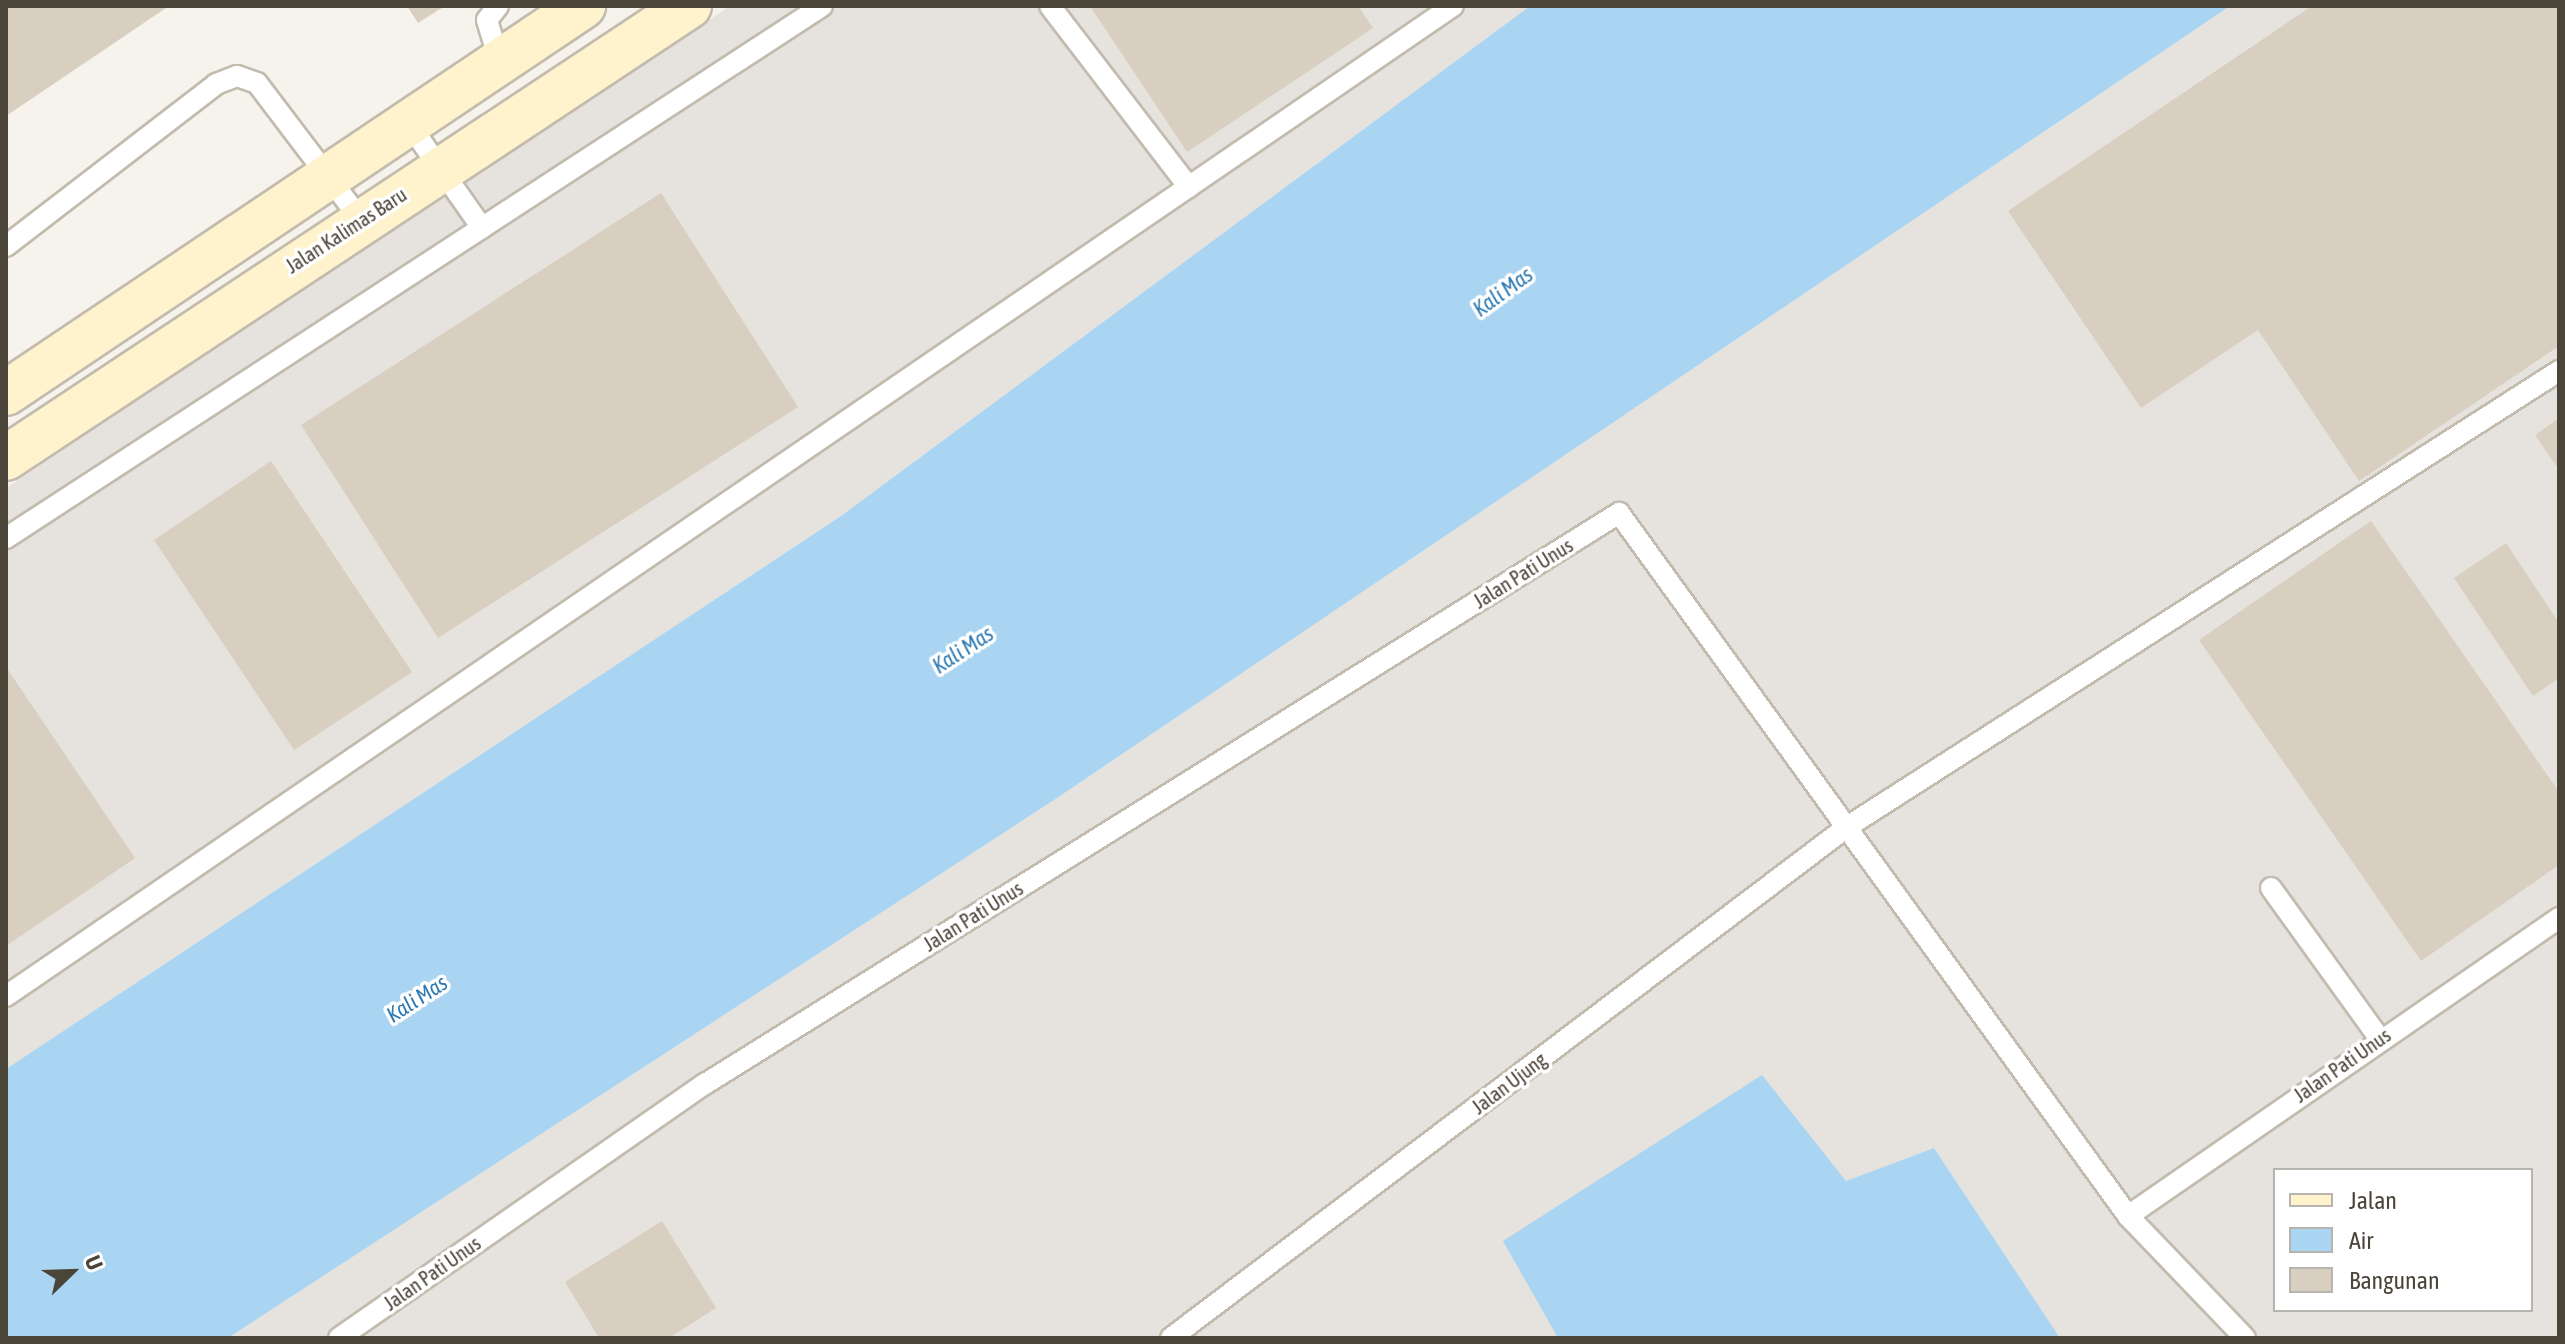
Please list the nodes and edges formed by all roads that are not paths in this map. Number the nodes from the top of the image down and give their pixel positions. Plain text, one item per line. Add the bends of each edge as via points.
1 (498, 6) edge
2 (583, 6) edge
3 (689, 6) edge
4 (822, 6) edge
5 (1050, 6) edge
6 (1453, 6) edge
7 (500, 63) junction
8 (409, 124) junction
9 (439, 170) junction
10 (331, 174) junction
11 (1189, 187) junction
12 (361, 220) junction
13 (482, 228) junction
14 (6, 246) edge
15 (2559, 371) edge
16 (6, 393) edge
17 (6, 458) edge
18 (6, 538) edge
19 (1847, 827) junction
20 (2271, 888) dead end
21 (2559, 918) edge
22 (6, 996) edge
23 (2380, 1039) junction
24 (2128, 1216) junction
25 (339, 1338) edge
26 (1171, 1338) edge
27 (2245, 1338) edge

1 - 7 lane via 487,20
2 - 7 street
3 - 9 street, Jalan Kalimas Baru
4 - 13 lane
5 - 11 lane
6 - 11 lane
7 - 8 street
8 - 9 lane
8 - 10 street
9 - 12 street, Jalan Kalimas Baru
9 - 13 lane
10 - 12 lane
10 - 14 lane via 257,83 237,76 216,84
10 - 16 street
11 - 22 lane
12 - 17 street, Jalan Kalimas Baru
13 - 18 lane
15 - 19 lane, Jalan Ujung
19 - 24 lane
19 - 25 lane, Jalan Pati Unus via 1619,513 705,1084
19 - 26 lane, Jalan Ujung
20 - 23 lane
21 - 23 lane, Jalan Pati Unus
23 - 24 lane, Jalan Pati Unus
24 - 27 lane

